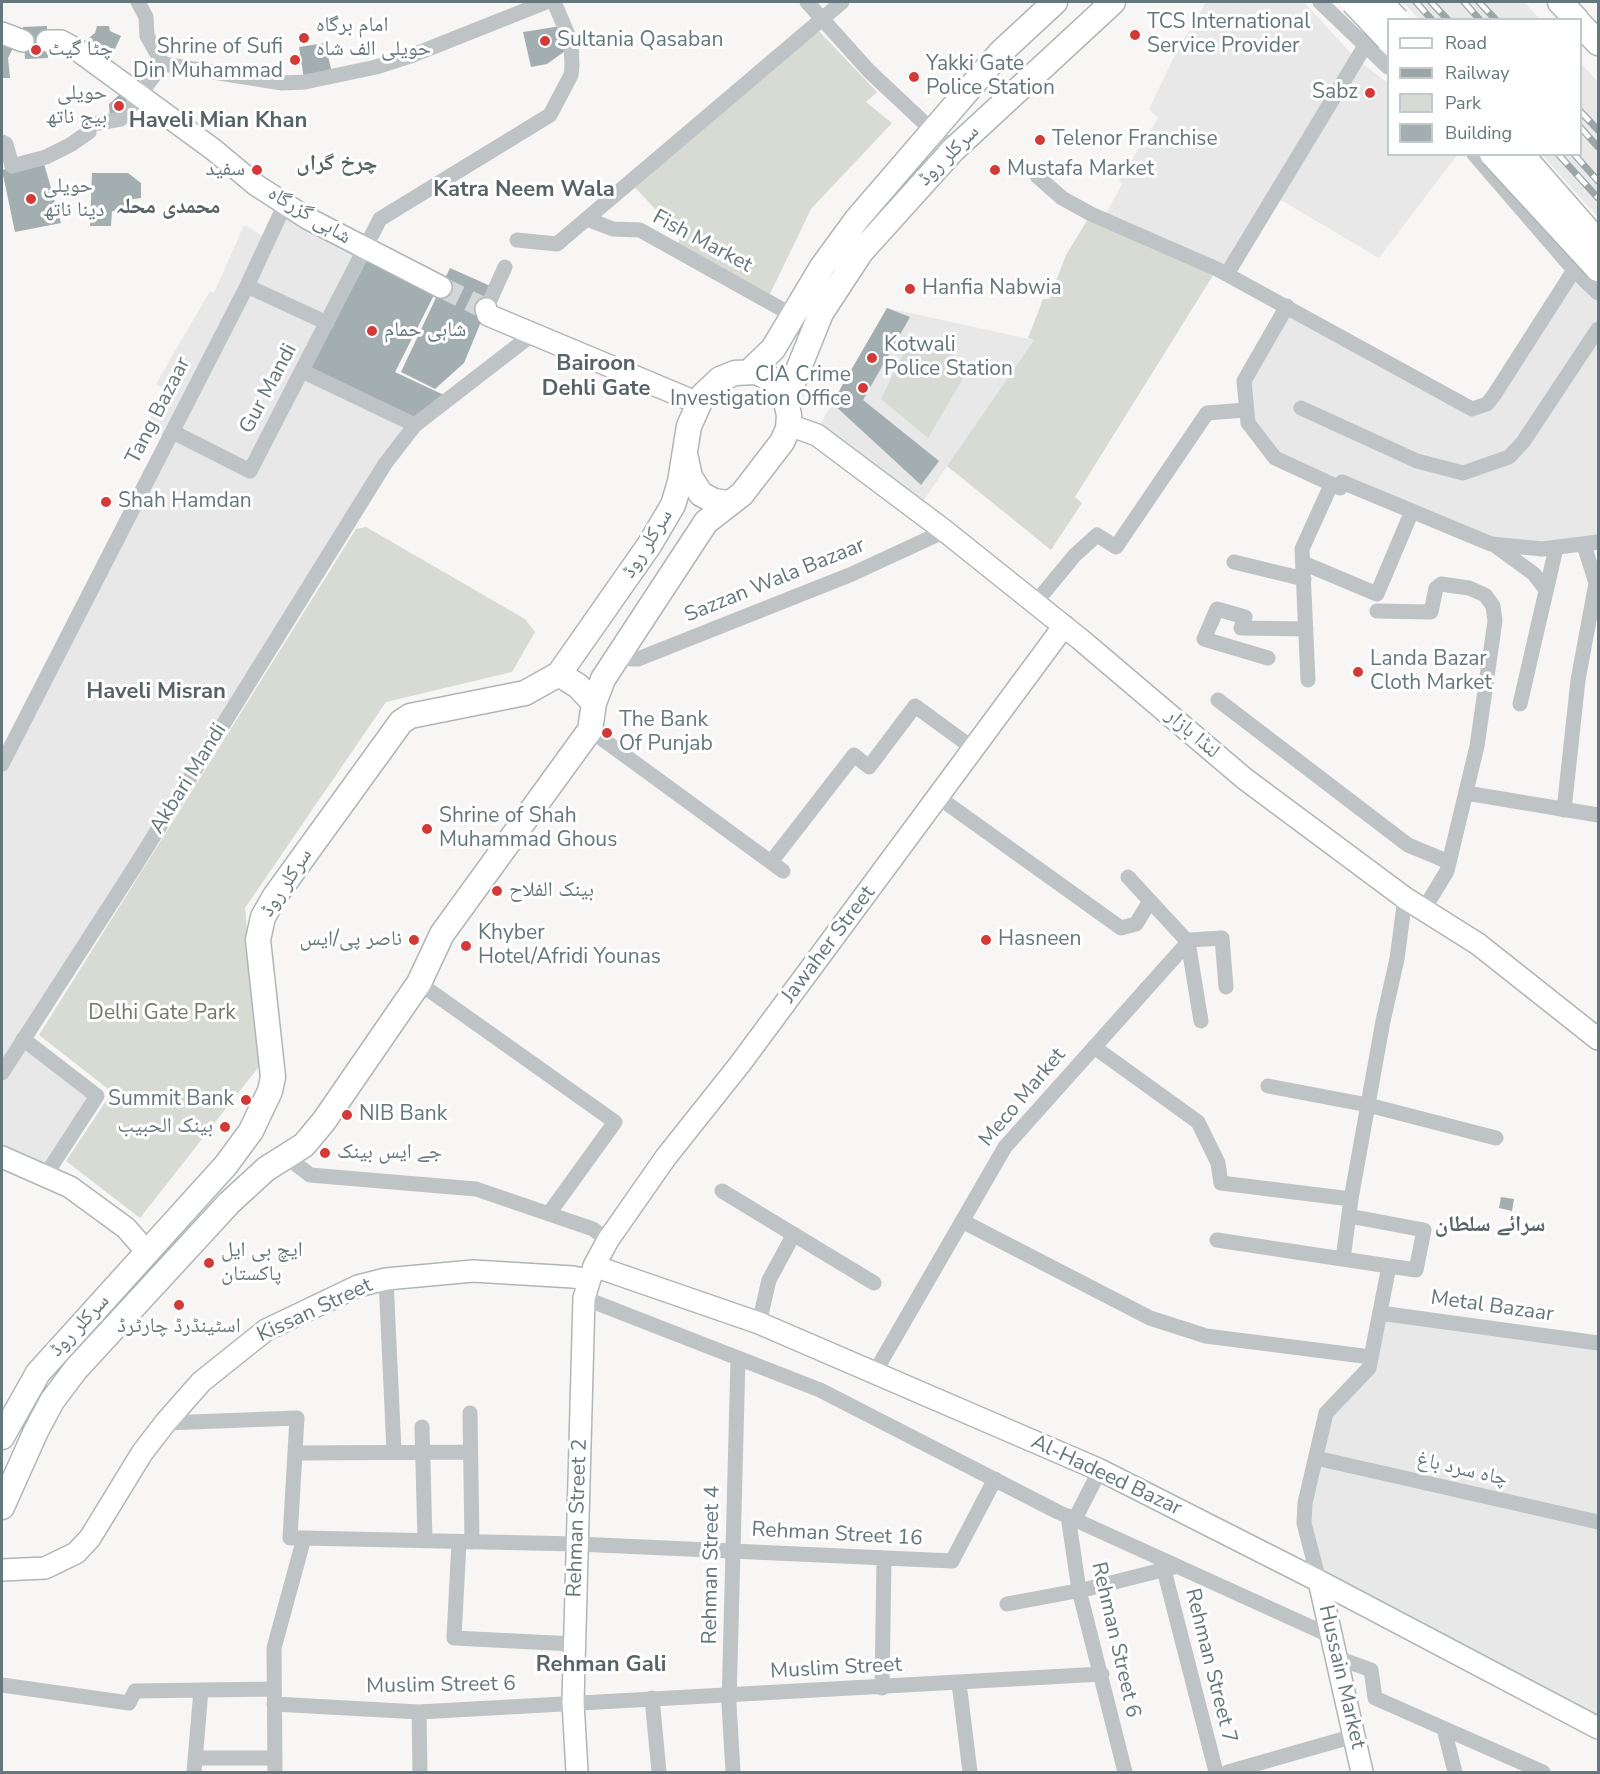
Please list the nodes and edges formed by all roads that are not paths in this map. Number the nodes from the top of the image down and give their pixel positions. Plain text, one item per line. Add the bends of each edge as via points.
1 (138, 2) edge
2 (546, 2) edge
3 (554, 2) edge
4 (807, 2) edge
5 (842, 2) edge
6 (1055, 2) edge
7 (1113, 2) edge
8 (1320, 2) edge
9 (1353, 2) edge
10 (525, 5) edge
11 (1390, 6) edge
12 (1405, 18) edge
13 (820, 19) junction
14 (1582, 24) edge
15 (2, 33) edge
16 (47, 40) dead end
17 (24, 41) dead end
18 (1377, 42) edge
19 (1599, 43) edge
20 (1387, 63) edge
21 (164, 64) junction
22 (137, 95) junction
23 (932, 132) junction
24 (2, 142) edge
25 (953, 150) junction
26 (1476, 156) edge
27 (1494, 156) edge
28 (1523, 156) edge
29 (1533, 156) edge
30 (1037, 176) dead end
31 (285, 204) junction
32 (587, 219) junction
33 (1599, 227) edge
34 (517, 240) dead end
35 (1599, 241) edge
36 (365, 249) junction
37 (505, 267) dead end
38 (1599, 269) edge
39 (1574, 270) junction
40 (1227, 274) junction
41 (247, 286) junction
42 (441, 287) tunnel mouth
43 (1599, 293) edge
44 (1287, 306) junction
45 (486, 309) joint
46 (794, 315) junction
47 (327, 322) junction
48 (1599, 329) edge
49 (534, 333) junction
50 (302, 371) junction
51 (750, 371) junction
52 (786, 400) junction
53 (698, 403) junction
54 (1301, 408) dead end
55 (1245, 410) junction
56 (415, 425) junction
57 (789, 425) junction
58 (172, 432) junction
59 (685, 453) junction
60 (1331, 485) junction
61 (728, 503) junction
62 (1413, 511) junction
63 (945, 531) junction
64 (1591, 543) edge
65 (1493, 544) junction
66 (1556, 548) junction
67 (1234, 562) dead end
68 (1303, 571) junction
69 (1546, 590) junction
70 (1035, 602) junction
71 (1377, 611) dead end
72 (1064, 626) junction
73 (1306, 629) junction
74 (1593, 629) edge
75 (619, 653) junction
76 (1268, 658) dead end
77 (559, 674) junction
78 (1308, 680) dead end
79 (1218, 700) dead end
80 (594, 703) junction
81 (1520, 704) dead end
82 (590, 730) junction
83 (974, 749) junction
84 (2, 767) edge
85 (1466, 793) junction
86 (938, 797) junction
87 (1564, 810) junction
88 (1599, 815) edge
89 (1449, 861) junction
90 (1128, 877) dead end
91 (1405, 898) junction
92 (1150, 901) junction
93 (1424, 909) junction
94 (1188, 942) junction
95 (419, 983) junction
96 (1226, 987) dead end
97 (1201, 1021) dead end
98 (23, 1039) junction
99 (1599, 1039) edge
100 (1094, 1047) junction
101 (2, 1073) edge
102 (1269, 1086) dead end
103 (1368, 1105) junction
104 (1496, 1138) dead end
105 (240, 1150) junction
106 (287, 1156) junction
107 (2, 1157) edge
108 (266, 1169) junction
109 (45, 1176) junction
110 (722, 1191) dead end
111 (1351, 1199) junction
112 (550, 1212) junction
113 (1349, 1216) junction
114 (962, 1221) junction
115 (794, 1234) junction
116 (608, 1240) junction
117 (1217, 1240) dead end
118 (148, 1253) junction
119 (1343, 1259) junction
120 (1389, 1266) junction
121 (386, 1279) junction
122 (589, 1281) junction
123 (874, 1283) dead end
124 (1380, 1313) junction
125 (759, 1323) junction
126 (1599, 1343) edge
127 (1371, 1357) junction
128 (738, 1358) junction
129 (875, 1372) junction
130 (471, 1413) dead end
131 (165, 1423) junction
132 (422, 1427) dead end
133 (2, 1437) edge
134 (394, 1451) junction
135 (424, 1452) junction
136 (470, 1452) junction
137 (295, 1453) junction
138 (1316, 1458) junction
139 (1100, 1470) junction
140 (995, 1479) junction
141 (2, 1507) edge
142 (1071, 1518) junction
143 (1599, 1522) edge
144 (304, 1538) junction
145 (425, 1541) junction
146 (465, 1542) junction
147 (577, 1544) junction
148 (733, 1551) junction
149 (884, 1558) junction
150 (1171, 1568) junction
151 (2, 1570) edge
152 (1319, 1581) junction
153 (1080, 1590) junction
154 (1007, 1604) dead end
155 (1333, 1636) junction
156 (574, 1644) junction
157 (1338, 1658) junction
158 (1102, 1674) junction
159 (959, 1683) junction
160 (2, 1685) edge
161 (882, 1688) junction
162 (201, 1690) junction
163 (729, 1695) junction
164 (274, 1696) junction
165 (652, 1698) junction
166 (573, 1702) junction
167 (419, 1712) junction
168 (1599, 1728) edge
169 (1444, 1729) junction
170 (1354, 1736) junction
171 (195, 1765) edge
172 (275, 1765) edge
173 (420, 1773) edge
174 (577, 1773) edge
175 (659, 1773) edge
176 (733, 1773) edge
177 (970, 1773) edge
178 (1125, 1773) edge
179 (1216, 1773) edge
180 (1228, 1773) edge
181 (1362, 1773) edge
182 (1455, 1773) edge
183 (1543, 1773) edge

1 - 21 street via 146,17 147,36
2 - 10 street
3 - 36 street, Gur Mandi via 571,42 572,66 550,115 380,219
4 - 13 street
5 - 13 street
6 - 23 main road, سرکلر روڈ via 1000,53
7 - 25 main road, سرکلر روڈ
8 - 18 street
9 - 18 main road, bridge
10 - 21 street via 413,55 305,82 282,83
11 - 12 street
11 - 18 street
13 - 23 street
13 - 32 street
14 - 19 main road
15 - 17 street
16 - 22 street, شاہی گزرگاہ via 61,41 76,49
18 - 20 street
18 - 40 street
21 - 22 street
22 - 24 street via 121,119 87,125 89,132 46,157 12,166
22 - 31 street, شاہی گزرگاہ
23 - 25 street
23 - 46 main road, سرکلر روڈ via 857,219
25 - 52 main road, سرکلر روڈ via 848,271 813,330
26 - 39 street
27 - 38 main road, bridge
28 - 35 main road, bridge
29 - 33 street
30 - 40 street via 1062,198 1091,214
31 - 36 street, شاہی گزرگاہ
31 - 41 street, Tang Bazaar
32 - 34 street via 557,244
32 - 46 street, Fish Market via 613,229 640,230
35 - 39 street
36 - 42 street, شاہی گزرگاہ
36 - 47 street, Gur Mandi
37 - 45 street
39 - 43 street
39 - 44 street via 1494,395 1480,408 1472,409
40 - 44 street
41 - 47 street
41 - 58 street, Tang Bazaar
44 - 55 street via 1244,381
45 - 49 street via 488,315
46 - 51 main road, سرکلر روڈ via 773,349
47 - 50 street, Gur Mandi
48 - 54 street via 1509,457 1463,473 1417,461
49 - 53 street
49 - 56 street, Akbari Mandi
50 - 56 street
50 - 58 street, Gur Mandi via 250,471
51 - 52 main road via 773,380
51 - 53 main road, سرکلر روڈ via 720,379
52 - 57 main road, سرکلر روڈ
53 - 59 main road, سرکلر روڈ
55 - 60 street via 1248,423 1275,458
55 - 70 street via 1207,413 1116,547 1097,535
56 - 98 street, Akbari Mandi via 385,464
57 - 61 main road, سرکلر روڈ via 782,442 755,479
57 - 63 street, لنڈا بازار via 817,435
58 - 84 street, Tang Bazaar
59 - 61 main road, سرکلر روڈ via 696,488 707,498
59 - 77 main road, سرکلر روڈ via 673,505
60 - 62 street via 1340,488 1342,482
60 - 68 street via 1302,549
61 - 75 main road, سرکلر روڈ via 706,522
62 - 65 street
62 - 68 street via 1377,594
63 - 70 street, لنڈا بازار
63 - 75 street, Sazzan Wala Bazaar via 852,574 638,659
64 - 66 street
64 - 74 street via 1596,583
65 - 66 street
65 - 69 street via 1534,574
66 - 69 street
67 - 68 street
68 - 73 street
69 - 81 street
70 - 72 street, لنڈا بازار
71 - 85 street via 1431,612 1436,588 1442,584 1469,588 1485,595 1493,606 1494,633
72 - 83 street, Jawaher Street
72 - 91 street, لنڈا بازار via 1245,779
73 - 76 street via 1241,628 1245,617 1217,609 1204,639
73 - 78 street
74 - 87 street via 1578,680
75 - 80 main road, سرکلر روڈ
77 - 80 main road
77 - 105 main road, سرکلر روڈ via 525,693 410,716 401,722 274,896 258,939 273,1077
79 - 89 street via 1408,845
80 - 82 main road, سرکلر روڈ
82 - 83 street via 777,866 854,755 869,767 915,706
82 - 95 main road, سرکلر روڈ via 442,934
83 - 86 street, Jawaher Street
85 - 87 street
85 - 89 street
86 - 92 street via 1121,928 1136,924
86 - 116 street, Jawaher Street via 740,1064 666,1156
87 - 88 street
89 - 93 street
90 - 92 street
91 - 93 street, لنڈا بازار
91 - 103 street
92 - 94 street
93 - 99 street, لنڈا بازار via 1514,970
94 - 96 street via 1222,938
94 - 97 street
94 - 100 street, Meco Market
95 - 106 main road, سرکلر روڈ via 324,1121 304,1145
95 - 112 street via 615,1122
98 - 101 street, Akbari Mandi
98 - 109 street via 97,1096
100 - 111 street via 1198,1122 1218,1164 1221,1183
100 - 114 street, Meco Market via 1005,1147
102 - 103 street
103 - 104 street
103 - 111 street
105 - 108 main road
105 - 118 main road, سرکلر روڈ
106 - 108 main road, سرکلر روڈ
106 - 112 street via 310,1175 468,1188
107 - 109 street
108 - 141 main road, سرکلر روڈ via 208,1224 66,1383 36,1431
109 - 118 street via 70,1187 126,1228
110 - 115 street
111 - 113 street
112 - 116 street via 593,1228
113 - 119 street
113 - 120 street via 1424,1230 1416,1270
114 - 127 street via 1150,1318 1206,1336
114 - 129 street, Meco Market
115 - 123 street
115 - 125 street via 769,1280
116 - 122 street, Jawaher Street
117 - 119 street
118 - 133 main road, سرکلر روڈ via 38,1372
119 - 120 street
120 - 124 street
121 - 122 street, Kissan Street via 473,1271
121 - 131 street, Kissan Street via 358,1286 266,1330 201,1382
121 - 134 street
122 - 125 street, Al-Hadeed Bazar
122 - 128 street
122 - 147 street, Rehman Street 2
124 - 126 street, Metal Bazaar
124 - 127 street
125 - 129 street, Al-Hadeed Bazar
127 - 138 street via 1369,1368 1326,1413
128 - 140 street via 820,1390
128 - 148 street, Rehman Street 4
129 - 139 street, Al-Hadeed Bazar
130 - 136 street
131 - 137 street via 297,1418
131 - 151 street, Kissan Street via 90,1538 76,1553 45,1568
132 - 135 street
134 - 135 street
134 - 137 street
135 - 136 street
135 - 145 street
136 - 146 street
137 - 144 street via 290,1538
138 - 143 street, چاہ سرد باغ
138 - 152 street via 1304,1523
139 - 142 street
139 - 152 street, Al-Hadeed Bazar
140 - 142 street
140 - 149 street, Rehman Street 16 via 952,1561
142 - 150 street
142 - 153 street, Rehman Street 6
144 - 145 street, Rehman Street 16
144 - 164 street via 274,1648
145 - 146 street, Rehman Street 16
146 - 147 street, Rehman Street 16
146 - 156 street via 454,1638
147 - 148 street, Rehman Street 16
147 - 156 street, Rehman Street 2
148 - 149 street, Rehman Street 16
148 - 163 street, Rehman Street 4
149 - 161 street
150 - 153 street
150 - 155 street
150 - 179 street, Rehman Street 7
152 - 155 street, Hussain Market
152 - 168 street, Al-Hadeed Bazar
153 - 154 street
153 - 158 street, Rehman Street 6
155 - 157 street, Hussain Market
156 - 166 street, Rehman Street 2
157 - 169 street via 1371,1670 1375,1698
157 - 170 street, Hussain Market
158 - 159 street, Muslim Street
158 - 178 street, Rehman Street 6
159 - 161 street, Muslim Street
159 - 177 street
160 - 162 street, Muslim Street 6 via 129,1703 135,1691
161 - 163 street, Muslim Street
162 - 164 street, Muslim Street 6
162 - 171 street
163 - 165 street, Muslim Street
163 - 176 street, Rehman Street 4
164 - 167 street, Muslim Street 6
164 - 172 street
165 - 166 street, Muslim Street
165 - 175 street
166 - 167 street, Muslim Street 6
166 - 174 street, Rehman Street 2
167 - 173 street
169 - 182 street
169 - 183 street
170 - 180 street
170 - 181 street, Hussain Market
171 - 172 street

